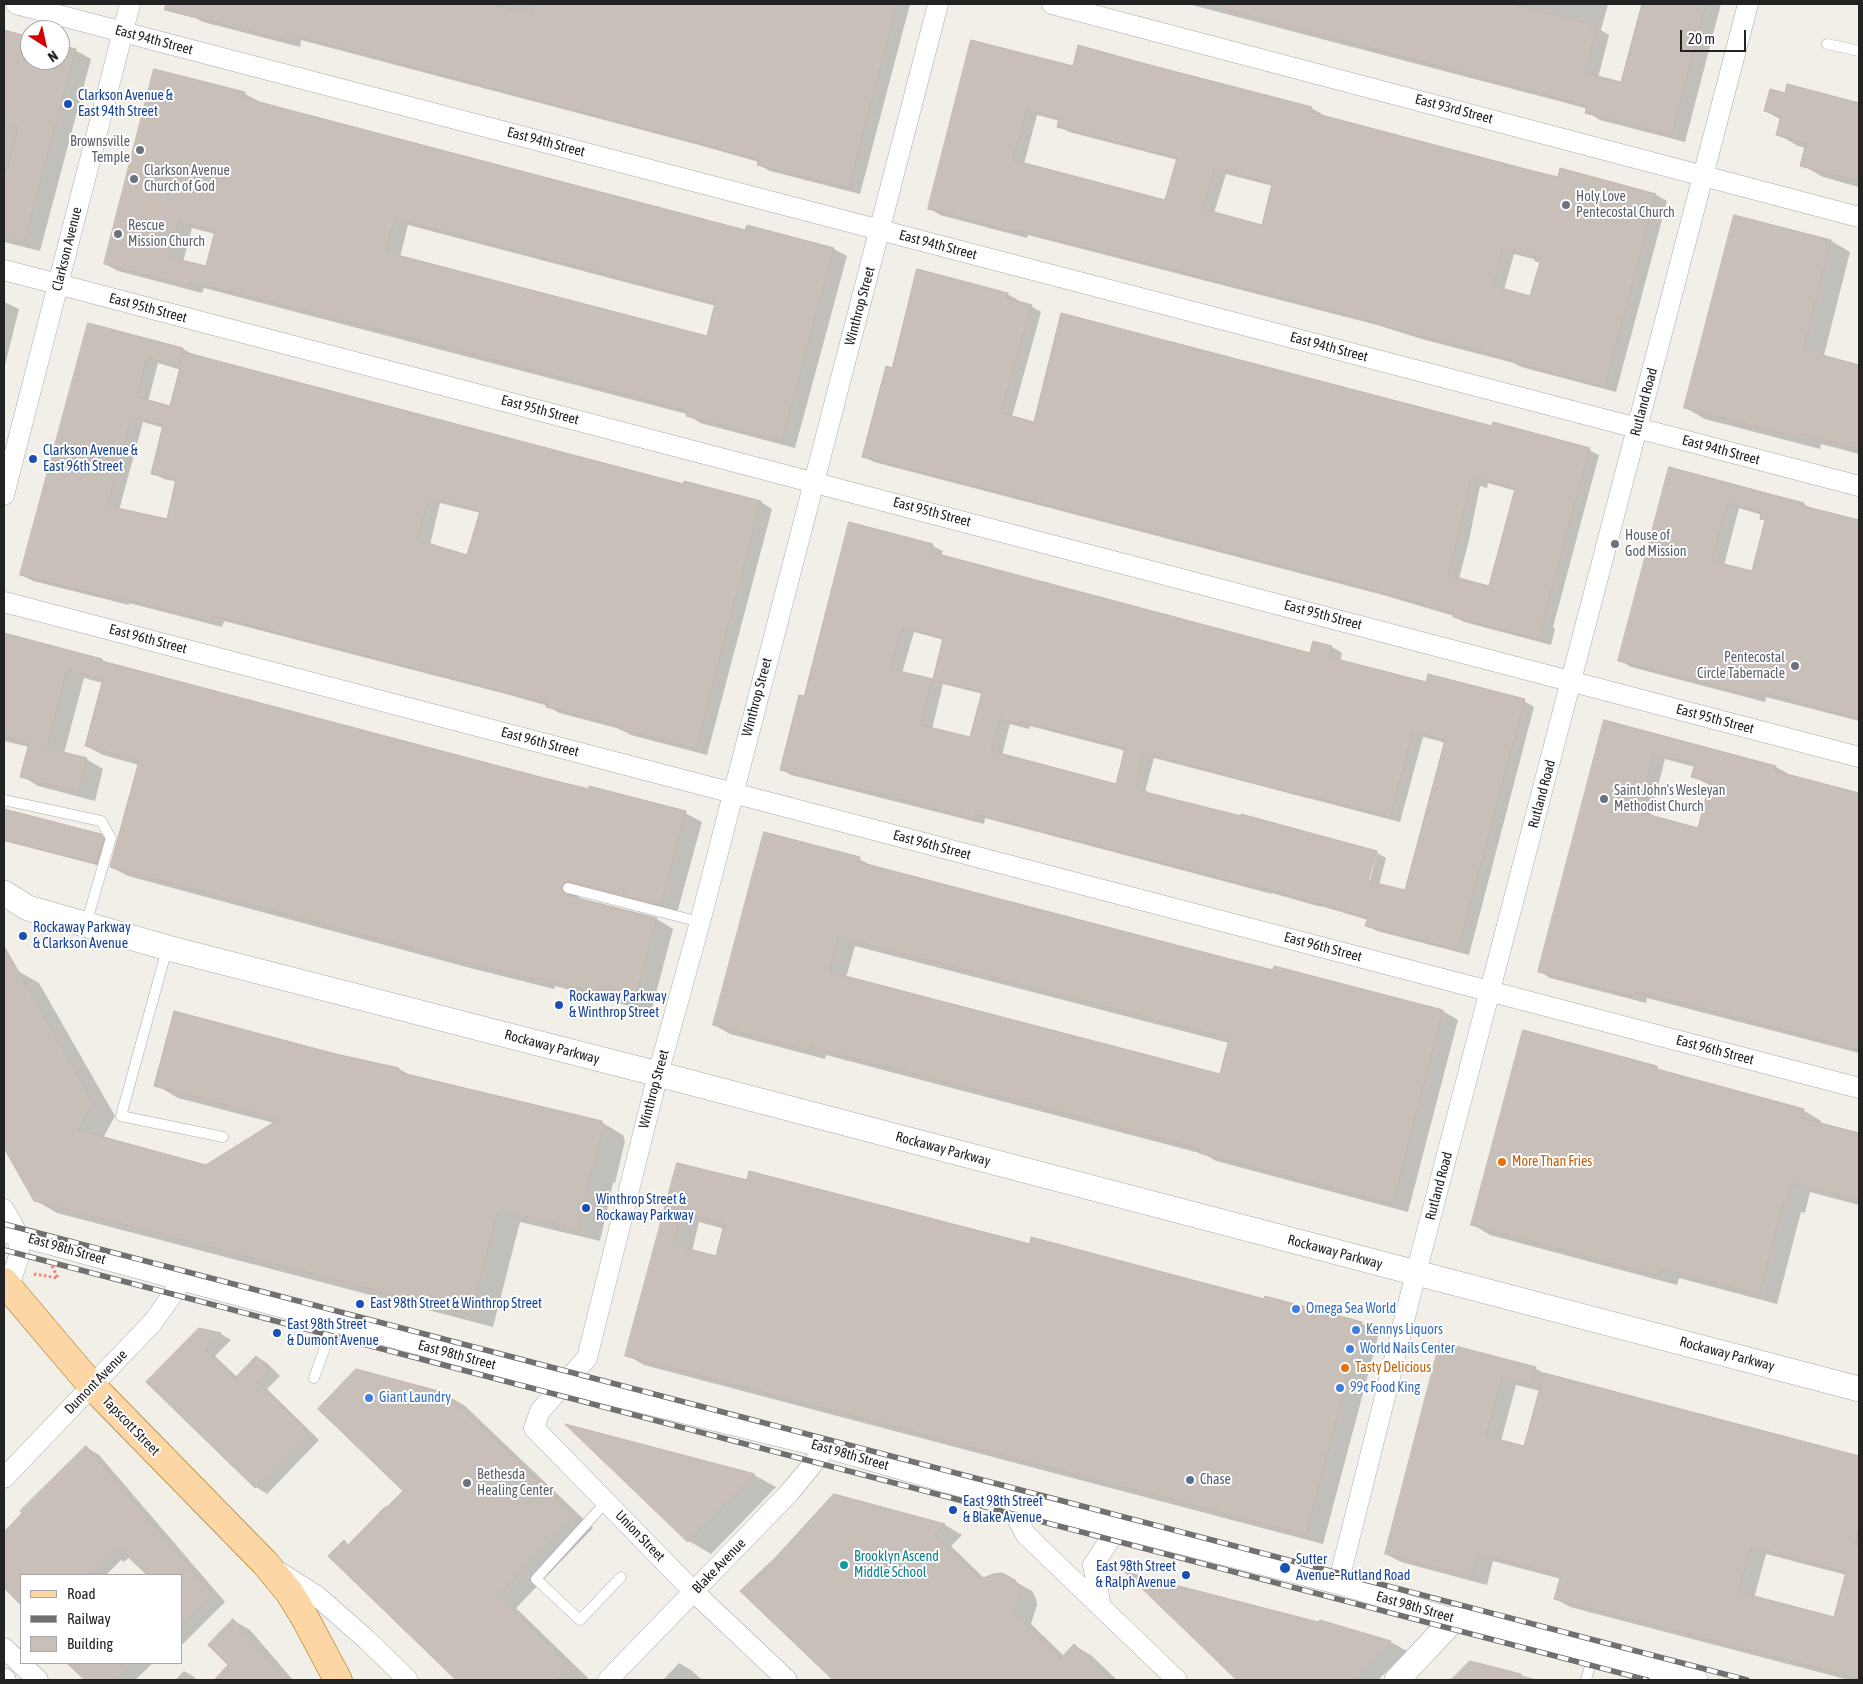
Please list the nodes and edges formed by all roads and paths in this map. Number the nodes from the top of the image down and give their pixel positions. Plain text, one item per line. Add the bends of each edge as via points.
1 (16, 4) edge
2 (130, 4) edge
3 (938, 4) edge
4 (1052, 4) edge
5 (1748, 4) edge
6 (123, 32) junction
7 (1827, 44) dead end
8 (1859, 51) edge
9 (1704, 175) junction
10 (1855, 216) dead end
11 (880, 230) junction
12 (4, 270) edge
13 (58, 284) junction
14 (1637, 428) junction
15 (814, 482) junction
16 (1859, 486) edge
17 (4, 495) edge
18 (4, 602) edge
19 (1571, 680) junction
20 (1859, 757) edge
21 (732, 793) junction
22 (4, 800) edge
23 (568, 888) dead end
24 (4, 893) edge
25 (16, 909) edge
26 (700, 922) junction
27 (85, 925) junction
28 (168, 948) junction
29 (1490, 991) junction
30 (658, 1074) junction
31 (1859, 1088) edge
32 (223, 1136) dead end
33 (4, 1209) edge
34 (11, 1234) edge
35 (51, 1265) dead end
36 (1416, 1273) junction
37 (31, 1274) dead end
38 (182, 1282) junction
39 (6, 1286) edge
40 (334, 1322) junction
41 (314, 1378) dead end
42 (564, 1384) junction
43 (92, 1386) junction
44 (1859, 1389) edge
45 (826, 1448) junction
46 (4, 1478) edge
47 (1007, 1500) junction
48 (606, 1502) junction
49 (1117, 1529) junction
50 (265, 1563) junction
51 (620, 1577) dead end
52 (1338, 1584) junction
53 (694, 1592) junction
54 (1102, 1607) junction
55 (1454, 1619) junction
56 (4, 1648) edge
57 (1593, 1654) junction
58 (20, 1663) edge
59 (21, 1664) edge
60 (38, 1680) edge
61 (338, 1680) edge
62 (408, 1680) edge
63 (608, 1680) edge
64 (787, 1680) edge
65 (1177, 1680) edge
66 (1397, 1680) edge
67 (1586, 1680) edge
68 (1695, 1680) edge

1 - 6 street, East 94th Street
2 - 6 street, Clarkson Avenue
3 - 11 street, Winthrop Street
4 - 9 street, East 93rd Street
5 - 9 street, Rutland Road
6 - 11 street, East 94th Street
6 - 13 street, Clarkson Avenue
7 - 8 lane
9 - 10 street, East 93rd Street
9 - 14 street, Rutland Road
11 - 14 street, East 94th Street
11 - 15 street, Winthrop Street
12 - 13 street, East 95th Street
13 - 15 street, East 95th Street
13 - 17 street, Clarkson Avenue
14 - 16 street, East 94th Street
14 - 19 street, Rutland Road
15 - 19 street, East 95th Street
15 - 21 street, Winthrop Street
18 - 21 street, East 96th Street
19 - 20 street, East 95th Street
19 - 29 street, Rutland Road
21 - 26 street, Winthrop Street
21 - 29 street, East 96th Street
22 - 27 lane via 101,820 111,838
23 - 26 lane
24 - 25 street, Rockaway Parkway
25 - 27 street, Rockaway Parkway
26 - 30 street, Winthrop Street
27 - 28 street, Rockaway Parkway
28 - 30 street, Rockaway Parkway
28 - 32 lane via 121,1116
29 - 31 street, East 96th Street
29 - 36 street, Rutland Road
30 - 36 street, Rockaway Parkway
30 - 42 street, Winthrop Street via 587,1358
33 - 34 street
34 - 38 street, East 98th Street
34 - 39 street via 19,1256
35 - 37 path via 58,1278
36 - 44 street, Rockaway Parkway
36 - 52 street, Rutland Road
38 - 40 street, East 98th Street
38 - 43 street, Dumont Avenue via 153,1322
39 - 43 main road, Tapscott Street
40 - 41 lane
40 - 42 street, East 98th Street
42 - 45 street, East 98th Street
42 - 48 street, Union Street via 540,1411 534,1428
43 - 46 street, Dumont Avenue
43 - 50 main road, Tapscott Street
45 - 47 street, East 98th Street
45 - 53 street, Blake Avenue via 790,1493
47 - 49 street, East 98th Street
47 - 54 street via 1026,1534
48 - 51 lane via 536,1579 580,1620
48 - 53 street, Union Street
49 - 52 street, East 98th Street
49 - 54 street via 1093,1565
50 - 61 main road, Tapscott Street via 289,1592
50 - 62 street, Tapscott Street via 317,1596
52 - 55 street, East 98th Street
53 - 63 street, Blake Avenue
53 - 64 street, Union Street
54 - 65 street
55 - 57 street, East 98th Street
55 - 66 street
56 - 58 street
57 - 67 lane
57 - 68 street, East 98th Street
59 - 60 street

